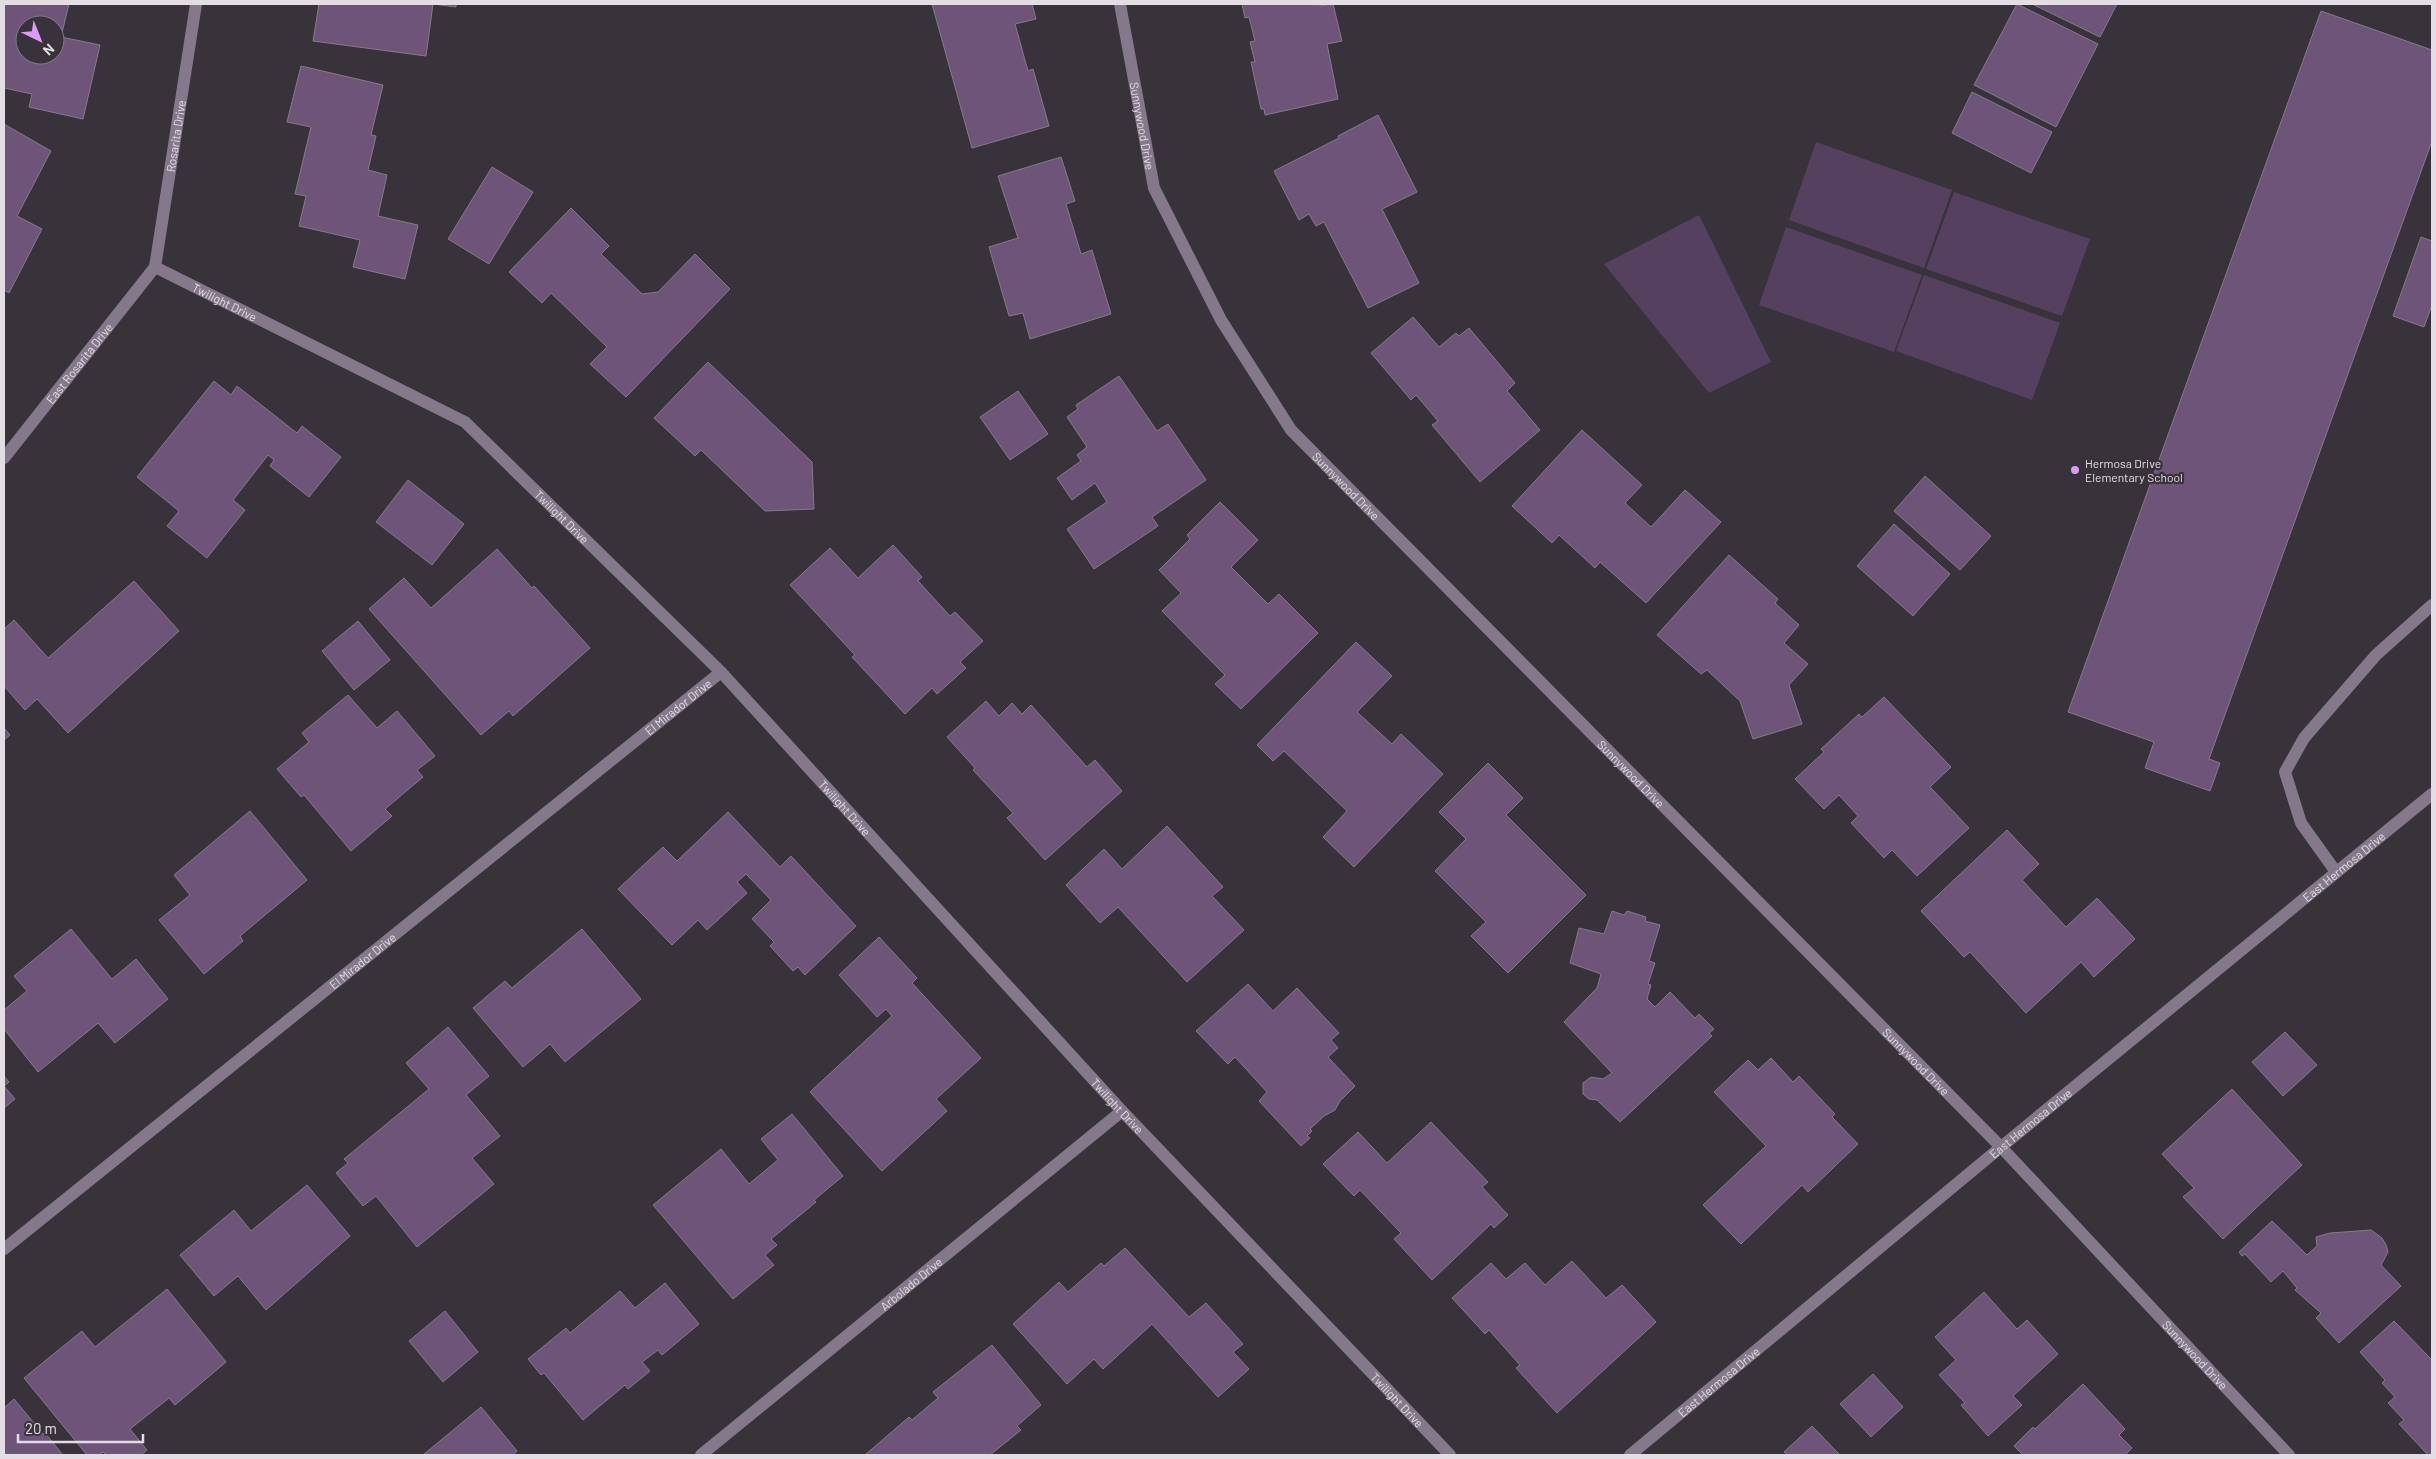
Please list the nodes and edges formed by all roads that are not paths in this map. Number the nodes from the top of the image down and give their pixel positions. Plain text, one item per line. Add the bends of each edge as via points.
1 (196, 4) edge
2 (1120, 4) edge
3 (155, 267) junction
4 (4, 458) edge
5 (2432, 605) edge
6 (721, 672) junction
7 (2432, 794) edge
8 (2336, 872) junction
9 (1122, 1111) junction
10 (2001, 1147) junction
11 (4, 1249) edge
12 (701, 1455) edge
13 (1450, 1455) edge
14 (1630, 1455) edge
15 (2289, 1455) edge

1 - 3 street, Rosarita Drive
2 - 10 street, Sunnywood Drive via 1154,188 1220,320 1291,430
3 - 4 street, East Rosarita Drive
3 - 6 street, Twilight Drive via 464,422
5 - 8 street via 2376,655 2304,738 2285,772 2301,823
6 - 9 street, Twilight Drive
6 - 11 street, El Mirador Drive
7 - 8 street, East Hermosa Drive
8 - 10 street, East Hermosa Drive
9 - 12 street, Arbolado Drive
9 - 13 street, Twilight Drive
10 - 14 street, East Hermosa Drive
10 - 15 street, Sunnywood Drive

